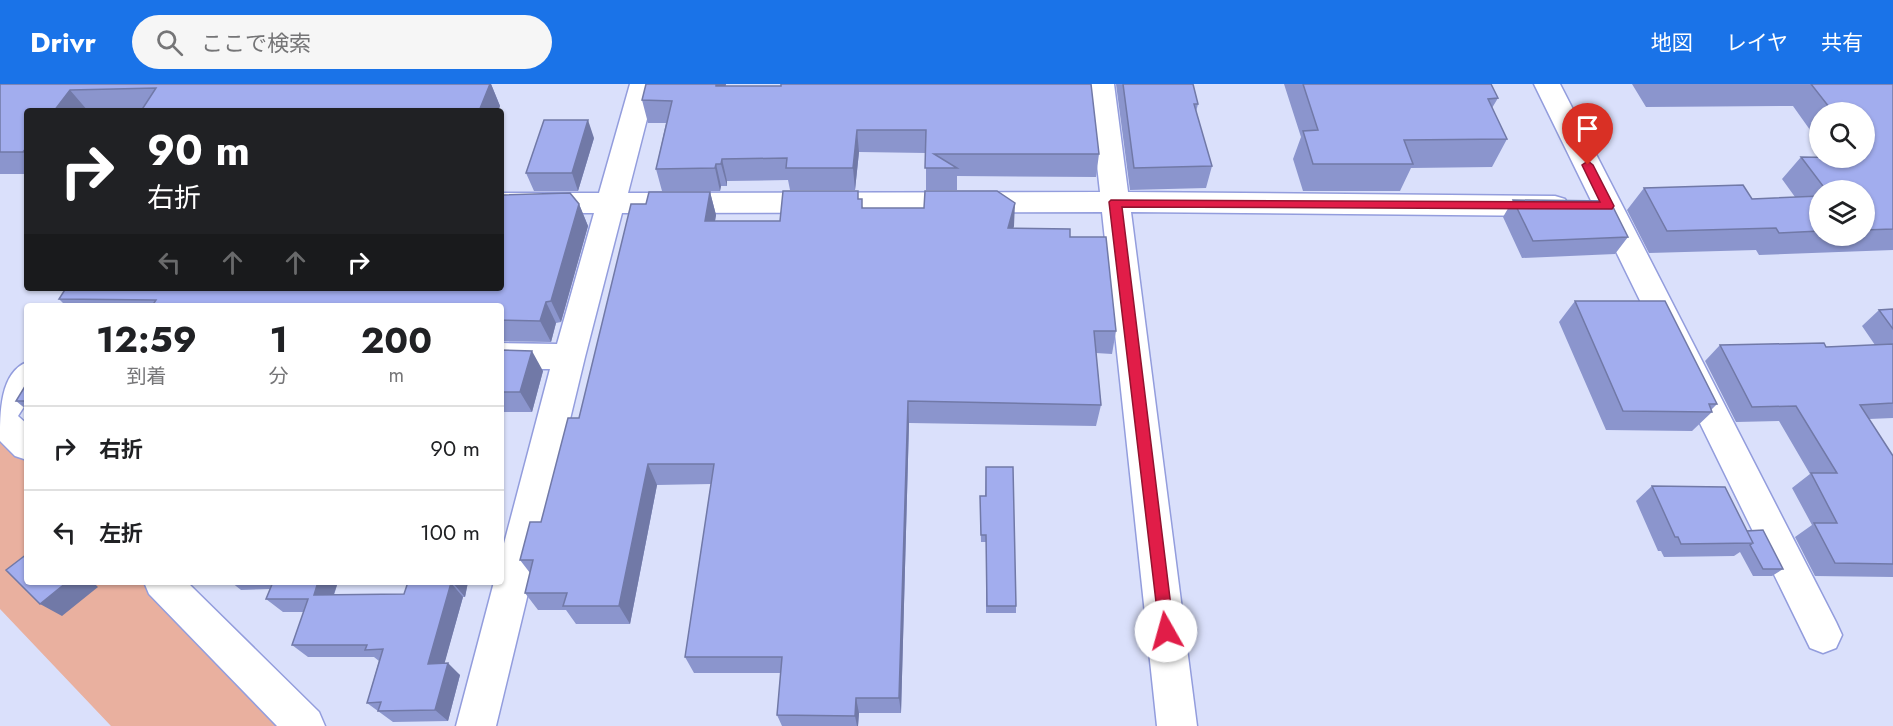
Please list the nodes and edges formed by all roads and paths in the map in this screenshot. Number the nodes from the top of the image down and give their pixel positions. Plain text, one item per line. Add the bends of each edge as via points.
1 (643, 84) edge
2 (1101, 84) edge
3 (1547, 84) edge
4 (1115, 202) junction
5 (504, 203) edge
6 (609, 204) junction
7 (1608, 206) junction
8 (504, 356) edge
9 (569, 357) junction
10 (24, 380) edge
11 (0, 418) edge
12 (24, 443) edge
13 (165, 585) edge
14 (1822, 635) dead end
15 (305, 726) edge
16 (476, 726) edge
17 (1177, 726) edge

1 - 6 street
2 - 4 street
3 - 7 street
4 - 6 street
4 - 7 street
4 - 17 street
5 - 6 street
6 - 9 street
7 - 14 street
8 - 9 street
9 - 16 street
10 - 11 street
11 - 12 street
13 - 15 street

